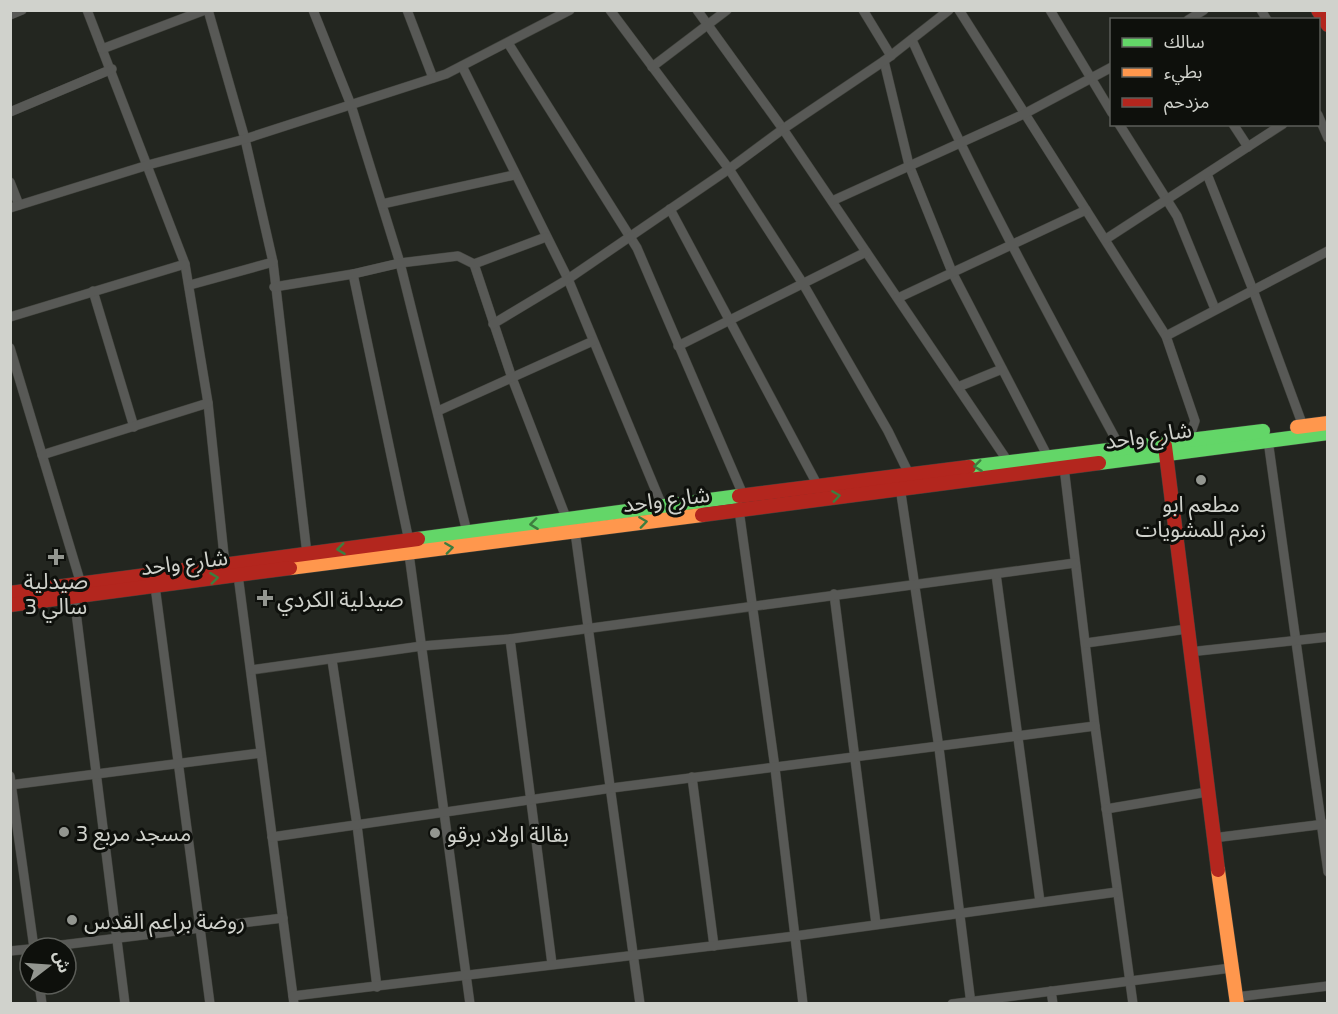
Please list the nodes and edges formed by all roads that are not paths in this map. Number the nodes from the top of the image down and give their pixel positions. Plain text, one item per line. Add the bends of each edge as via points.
1 (22, 10) edge
2 (87, 10) edge
3 (207, 10) edge
4 (313, 10) edge
5 (407, 10) edge
6 (570, 10) edge
7 (610, 10) edge
8 (697, 10) edge
9 (727, 10) edge
10 (863, 10) edge
11 (949, 10) edge
12 (958, 10) edge
13 (1050, 10) edge
14 (1204, 10) edge
15 (1318, 10) edge
16 (10, 15) edge
17 (1190, 18) edge
18 (708, 25) junction
19 (1328, 25) edge
20 (912, 40) junction
21 (508, 43) junction
22 (102, 49) junction
23 (888, 59) junction
24 (462, 66) junction
25 (652, 67) junction
26 (1110, 68) edge
27 (112, 69) junction
28 (433, 78) junction
29 (1090, 80) junction
30 (351, 105) junction
31 (1110, 110) edge
32 (10, 112) edge
33 (1024, 114) junction
34 (1320, 120) edge
35 (1120, 126) edge
36 (1234, 126) edge
37 (1280, 126) edge
38 (783, 129) junction
39 (1328, 138) edge
40 (245, 139) junction
41 (959, 143) junction
42 (1248, 147) junction
43 (148, 165) junction
44 (909, 165) junction
45 (729, 169) junction
46 (1207, 174) junction
47 (514, 175) junction
48 (10, 182) edge
49 (1168, 199) junction
50 (832, 201) junction
51 (382, 204) junction
52 (15, 206) edge
53 (670, 209) junction
54 (1086, 210) junction
55 (631, 236) junction
56 (546, 237) junction
57 (1106, 239) junction
58 (1010, 244) junction
59 (1328, 251) edge
60 (866, 252) junction
61 (273, 262) junction
62 (400, 262) junction
63 (185, 264) junction
64 (474, 264) junction
65 (952, 272) junction
66 (353, 274) junction
67 (568, 279) junction
68 (802, 282) junction
69 (190, 285) junction
70 (274, 287) junction
71 (1253, 290) junction
72 (93, 291) junction
73 (898, 298) junction
74 (1215, 309) junction
75 (10, 317) edge
76 (729, 320) junction
77 (493, 324) junction
78 (1166, 336) junction
79 (593, 341) junction
80 (678, 346) junction
81 (10, 348) edge
82 (1002, 369) junction
83 (14, 375) edge
84 (512, 378) junction
85 (958, 387) junction
86 (208, 403) junction
87 (438, 411) junction
88 (1328, 423) edge
89 (1303, 426) junction
90 (134, 427) junction
91 (1328, 433) edge
92 (1268, 440) junction
93 (1187, 445) junction
94 (1165, 448) junction
95 (1120, 449) junction
96 (42, 455) junction
97 (1048, 457) junction
98 (1012, 467) junction
99 (1064, 467) junction
100 (909, 474) junction
101 (818, 486) junction
102 (900, 487) junction
103 (741, 503) junction
104 (663, 508) junction
105 (567, 520) junction
106 (592, 522) junction
107 (467, 532) junction
108 (576, 532) junction
109 (409, 547) junction
110 (307, 554) junction
111 (1075, 563) junction
112 (225, 565) junction
113 (996, 574) junction
114 (238, 575) junction
115 (172, 578) junction
116 (915, 585) junction
117 (155, 586) junction
118 (77, 590) junction
119 (10, 593) edge
120 (834, 594) junction
121 (10, 605) edge
122 (753, 606) junction
123 (590, 628) junction
124 (1187, 629) junction
125 (1328, 637) edge
126 (510, 639) junction
127 (1295, 641) junction
128 (1086, 643) junction
129 (422, 646) junction
130 (1189, 652) junction
131 (332, 660) junction
132 (251, 670) junction
133 (1095, 726) junction
134 (1016, 737) junction
135 (939, 748) junction
136 (261, 753) junction
137 (855, 758) junction
138 (178, 763) junction
139 (775, 768) junction
140 (96, 774) junction
141 (692, 777) junction
142 (11, 782) edge
143 (612, 788) junction
144 (1207, 792) junction
145 (532, 801) junction
146 (1106, 809) junction
147 (446, 813) junction
148 (1325, 824) edge
149 (357, 825) junction
150 (272, 837) junction
151 (1213, 838) junction
152 (1328, 872) edge
153 (1117, 892) junction
154 (1040, 902) junction
155 (960, 913) junction
156 (283, 918) junction
157 (876, 924) junction
158 (200, 926) junction
159 (32, 936) edge
160 (795, 936) junction
161 (116, 937) junction
162 (78, 942) edge
163 (714, 946) junction
164 (633, 956) junction
165 (552, 964) junction
166 (1231, 968) junction
167 (466, 975) junction
168 (1130, 980) junction
169 (1328, 986) edge
170 (377, 987) junction
171 (1051, 991) junction
172 (294, 1000) edge
173 (1236, 1000) edge
174 (971, 1002) edge
175 (124, 1004) edge
176 (210, 1004) edge
177 (470, 1004) edge
178 (640, 1004) edge
179 (803, 1004) edge
180 (952, 1004) edge
181 (1053, 1004) edge
182 (1132, 1004) edge

1 - 16 street
2 - 22 street
3 - 22 street
3 - 40 street
4 - 30 street
5 - 28 street
6 - 21 street
7 - 25 street
8 - 18 street
9 - 18 street
10 - 23 street
11 - 20 street
12 - 33 street
13 - 29 street
14 - 17 street
15 - 19 street
18 - 25 street
18 - 38 street
20 - 23 street
20 - 41 street
21 - 24 street
21 - 55 street
22 - 27 street
23 - 38 street
23 - 44 street
24 - 28 street
24 - 47 street
25 - 45 street
26 - 29 street
27 - 32 street
27 - 43 street
28 - 30 street
29 - 31 street
29 - 33 street
30 - 40 street
30 - 51 street
33 - 41 street
33 - 54 street
34 - 39 street
35 - 49 street
36 - 42 street
37 - 42 street
38 - 45 street
38 - 50 street
40 - 43 street
40 - 61 street
41 - 44 street
41 - 58 street
42 - 46 street
43 - 52 street
43 - 63 street
44 - 50 street
44 - 65 street
45 - 53 street
45 - 68 street
46 - 49 street
46 - 71 street
47 - 51 street
47 - 56 street
48 - 52 street
49 - 57 street
49 - 74 street
50 - 60 street
51 - 62 street
53 - 55 street
53 - 76 street
54 - 57 street
54 - 58 street
55 - 67 street
55 - 80 street
56 - 64 street
56 - 67 street
57 - 78 street
58 - 65 street
58 - 95 street
59 - 71 street
60 - 68 street
60 - 73 street
61 - 69 street
61 - 70 street
62 - 64 street via 458,256
62 - 66 street
62 - 87 street
63 - 69 street
63 - 72 street
64 - 77 street
65 - 73 street
65 - 82 street
66 - 70 street
66 - 109 street
67 - 77 street
67 - 79 street
68 - 76 street
68 - 100 street
69 - 86 street
70 - 110 street
71 - 74 street
71 - 89 street
72 - 75 street
72 - 90 street
73 - 85 street
74 - 78 street
76 - 80 street
76 - 101 street
77 - 84 street
78 - 93 street via 1196,421
79 - 84 street
79 - 104 street
80 - 103 street
81 - 83 street
82 - 85 street
82 - 97 street
83 - 96 street
84 - 87 street
84 - 105 street
85 - 98 street
86 - 90 street
86 - 112 street
87 - 107 street
88 - 89 street, شارع واحد
89 - 93 street, شارع واحد
90 - 96 street
91 - 92 street, شارع واحد
92 - 93 street, شارع واحد
92 - 127 street
93 - 94 street, شارع واحد
94 - 95 street, شارع واحد
94 - 99 street, شارع واحد
94 - 124 street
95 - 97 street, شارع واحد
96 - 118 street
97 - 98 street, شارع واحد
98 - 99 street, شارع واحد
98 -> 100 street, شارع واحد
98 - 102 street, شارع واحد
99 - 111 street
100 - 101 street, شارع واحد
101 - 103 street, شارع واحد
103 -> 102 street, شارع واحد
102 - 116 street
103 - 104 street, شارع واحد
106 -> 103 street, شارع واحد
103 - 122 street
104 - 106 street, شارع واحد
105 - 106 street, شارع واحد
105 -> 107 street, شارع واحد
106 - 108 street, شارع واحد
107 - 109 street, شارع واحد
109 -> 108 street, شارع واحد
108 - 123 street
109 -> 110 street, شارع واحد
109 - 114 street, شارع واحد
109 - 129 street
110 - 112 street, شارع واحد
111 - 113 street
111 - 128 street
112 - 115 street, شارع واحد
113 - 116 street
113 - 134 street
115 -> 114 street, شارع واحد
114 - 132 street
115 - 117 street, شارع واحد
115 - 118 street, شارع واحد
116 - 120 street
116 - 135 street
117 - 118 street, شارع واحد
117 - 138 street
118 - 119 street, شارع واحد
118 - 121 street, شارع واحد
118 - 140 street
120 - 122 street
120 - 137 street
122 - 123 street
122 - 139 street
123 - 126 street
123 - 143 street
124 - 128 street
124 - 130 street
125 - 127 street
126 - 129 street
126 - 145 street
127 - 130 street
127 - 148 street
128 - 133 street
129 - 131 street
129 - 147 street
130 - 144 street
131 - 132 street
131 - 149 street
132 - 136 street
133 - 134 street
133 - 146 street
134 - 135 street
134 - 154 street
135 - 137 street
135 - 155 street
136 - 138 street
136 - 150 street
137 - 139 street
137 - 157 street
138 - 140 street
138 - 158 street
139 - 141 street
139 - 160 street
140 - 142 street
140 - 161 street
141 - 143 street
141 - 163 street
142 - 159 street
143 - 145 street
143 - 164 street
144 - 146 street
144 - 151 street
145 - 147 street
145 - 165 street
146 - 153 street
147 - 149 street
147 - 167 street
148 - 151 street
148 - 152 street
149 - 150 street
149 - 170 street
150 - 156 street
151 - 166 street
153 - 154 street
153 - 168 street
154 - 155 street
155 - 157 street
155 - 174 street
156 - 158 street
156 - 172 street
157 - 160 street
158 - 161 street
158 - 176 street
160 - 163 street
160 - 179 street
161 - 162 street
161 - 175 street
163 - 164 street
164 - 165 street
164 - 178 street
165 - 167 street
166 - 168 street
166 - 173 street
167 - 170 street
167 - 177 street
168 - 171 street
168 - 182 street
169 - 173 street
170 - 172 street
171 - 174 street
171 - 181 street
174 - 180 street

